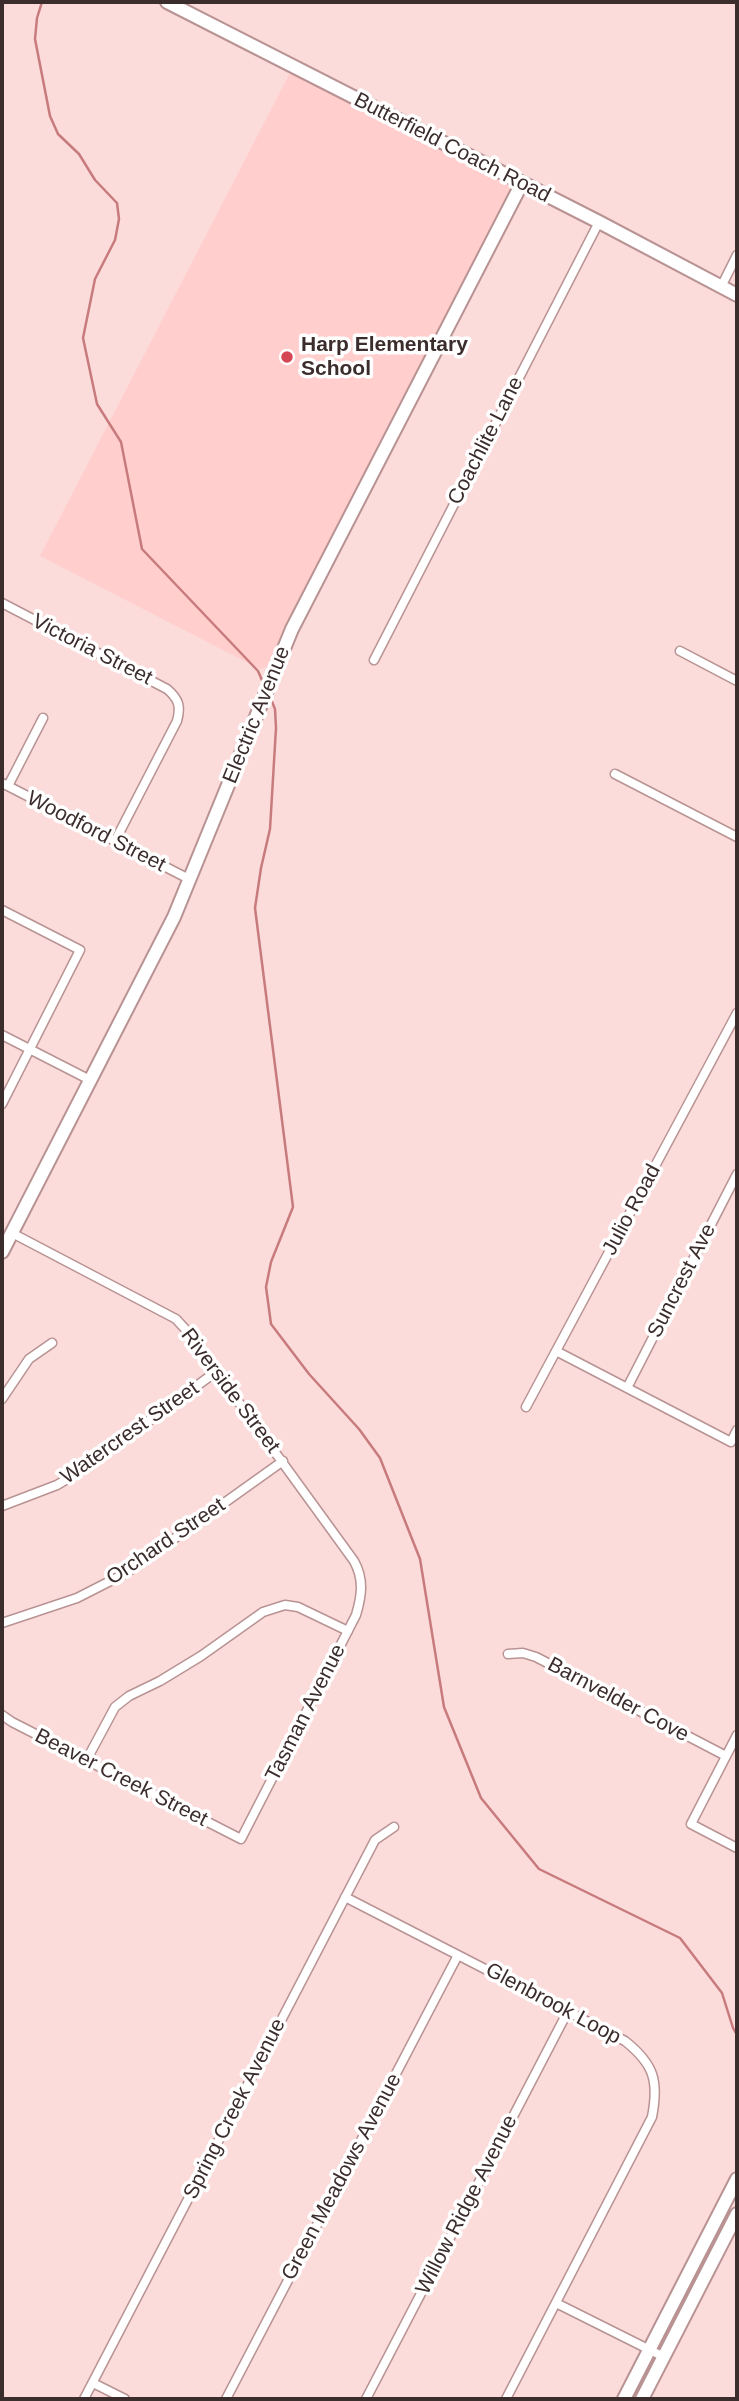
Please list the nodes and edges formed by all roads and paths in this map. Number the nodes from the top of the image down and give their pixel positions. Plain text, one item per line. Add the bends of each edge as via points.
1 (167, 2) edge
2 (522, 183) junction
3 (598, 222) junction
4 (737, 255) edge
5 (721, 287) junction
6 (737, 295) edge
7 (2, 603) edge
8 (680, 651) dead end
9 (374, 660) dead end
10 (737, 681) edge
11 (43, 718) dead end
12 (615, 774) dead end
13 (5, 784) edge
14 (737, 837) edge
15 (115, 841) junction
16 (191, 880) junction
17 (2, 910) edge
18 (737, 1013) edge
19 (2, 1035) edge
20 (30, 1049) junction
21 (90, 1080) junction
22 (2, 1104) edge
23 (737, 1174) edge
24 (12, 1233) junction
25 (2, 1252) edge
26 (52, 1343) dead end
27 (556, 1351) junction
28 (217, 1371) junction
29 (627, 1388) junction
30 (2, 1399) edge
31 (527, 1407) dead end
32 (737, 1430) edge
33 (283, 1461) junction
34 (2, 1506) edge
35 (362, 1583) joint
36 (2, 1623) edge
37 (348, 1631) junction
38 (508, 1654) dead end
39 (2, 1715) edge
40 (737, 1735) edge
41 (726, 1756) junction
42 (86, 1761) junction
43 (394, 1827) dead end
44 (241, 1839) joint
45 (737, 1848) edge
46 (345, 1897) junction
47 (458, 1955) junction
48 (568, 2011) junction
49 (737, 2179) edge
50 (737, 2214) edge
51 (556, 2302) junction
52 (650, 2350) junction
53 (664, 2357) junction
54 (93, 2383) junction
55 (84, 2399) edge
56 (125, 2399) edge
57 (226, 2399) edge
58 (366, 2399) edge
59 (506, 2399) edge
60 (624, 2399) edge
61 (642, 2399) edge

1 - 2 street, Butterfield Coach Road
2 - 3 street, Butterfield Coach Road
2 - 16 street, Electric Avenue via 276,664
3 - 5 street, Butterfield Coach Road
3 - 9 street, Coachlite Lane
4 - 5 street
5 - 6 street, Butterfield Coach Road
7 - 15 street, Victoria Street via 167,689 179,702 177,722
8 - 10 street
11 - 13 street
12 - 14 street
13 - 15 street, Woodford Street
15 - 16 street, Woodford Street
16 - 21 street, Electric Avenue
17 - 20 street via 80,950
18 - 27 street, Julio Road
19 - 20 street
20 - 21 street
20 - 22 street
21 - 24 street, Electric Avenue
23 - 29 street, Suncrest Ave
24 - 25 street, Electric Avenue
24 - 28 street, Riverside Street via 176,1319
26 - 30 street via 29,1359
27 - 29 street
27 - 31 street, Julio Road
28 - 33 street, Riverside Street
28 - 34 street, Watercrest Street via 65,1480
29 - 32 street via 731,1442
33 - 35 street, Riverside Street via 354,1560
33 - 36 street, Orchard Street via 126,1573 77,1598
35 - 37 street, Tasman Avenue via 361,1599
37 - 42 street via 298,1607 285,1605 263,1612 201,1657 129,1696 116,1707
37 - 44 street, Tasman Avenue
38 - 41 street, Barnvelder Cove via 536,1657
39 - 42 street, Beaver Creek Street
40 - 41 street
41 - 45 street via 691,1824
42 - 44 street, Beaver Creek Street
43 - 46 street, Spring Creek Avenue via 375,1840
46 - 47 street, Glenbrook Loop
46 - 54 street, Spring Creek Avenue
47 - 48 street, Glenbrook Loop
47 - 57 street, Green Meadows Avenue
48 - 51 street, Glenbrook Loop via 642,2054 653,2073 656,2095 652,2117
48 - 58 street, Willow Ridge Avenue
49 - 52 street
50 - 53 street
51 - 52 street
51 - 59 street, Glenbrook Loop
52 - 53 street
52 - 60 street
53 - 61 street
54 - 55 street, Spring Creek Avenue
54 - 56 street

